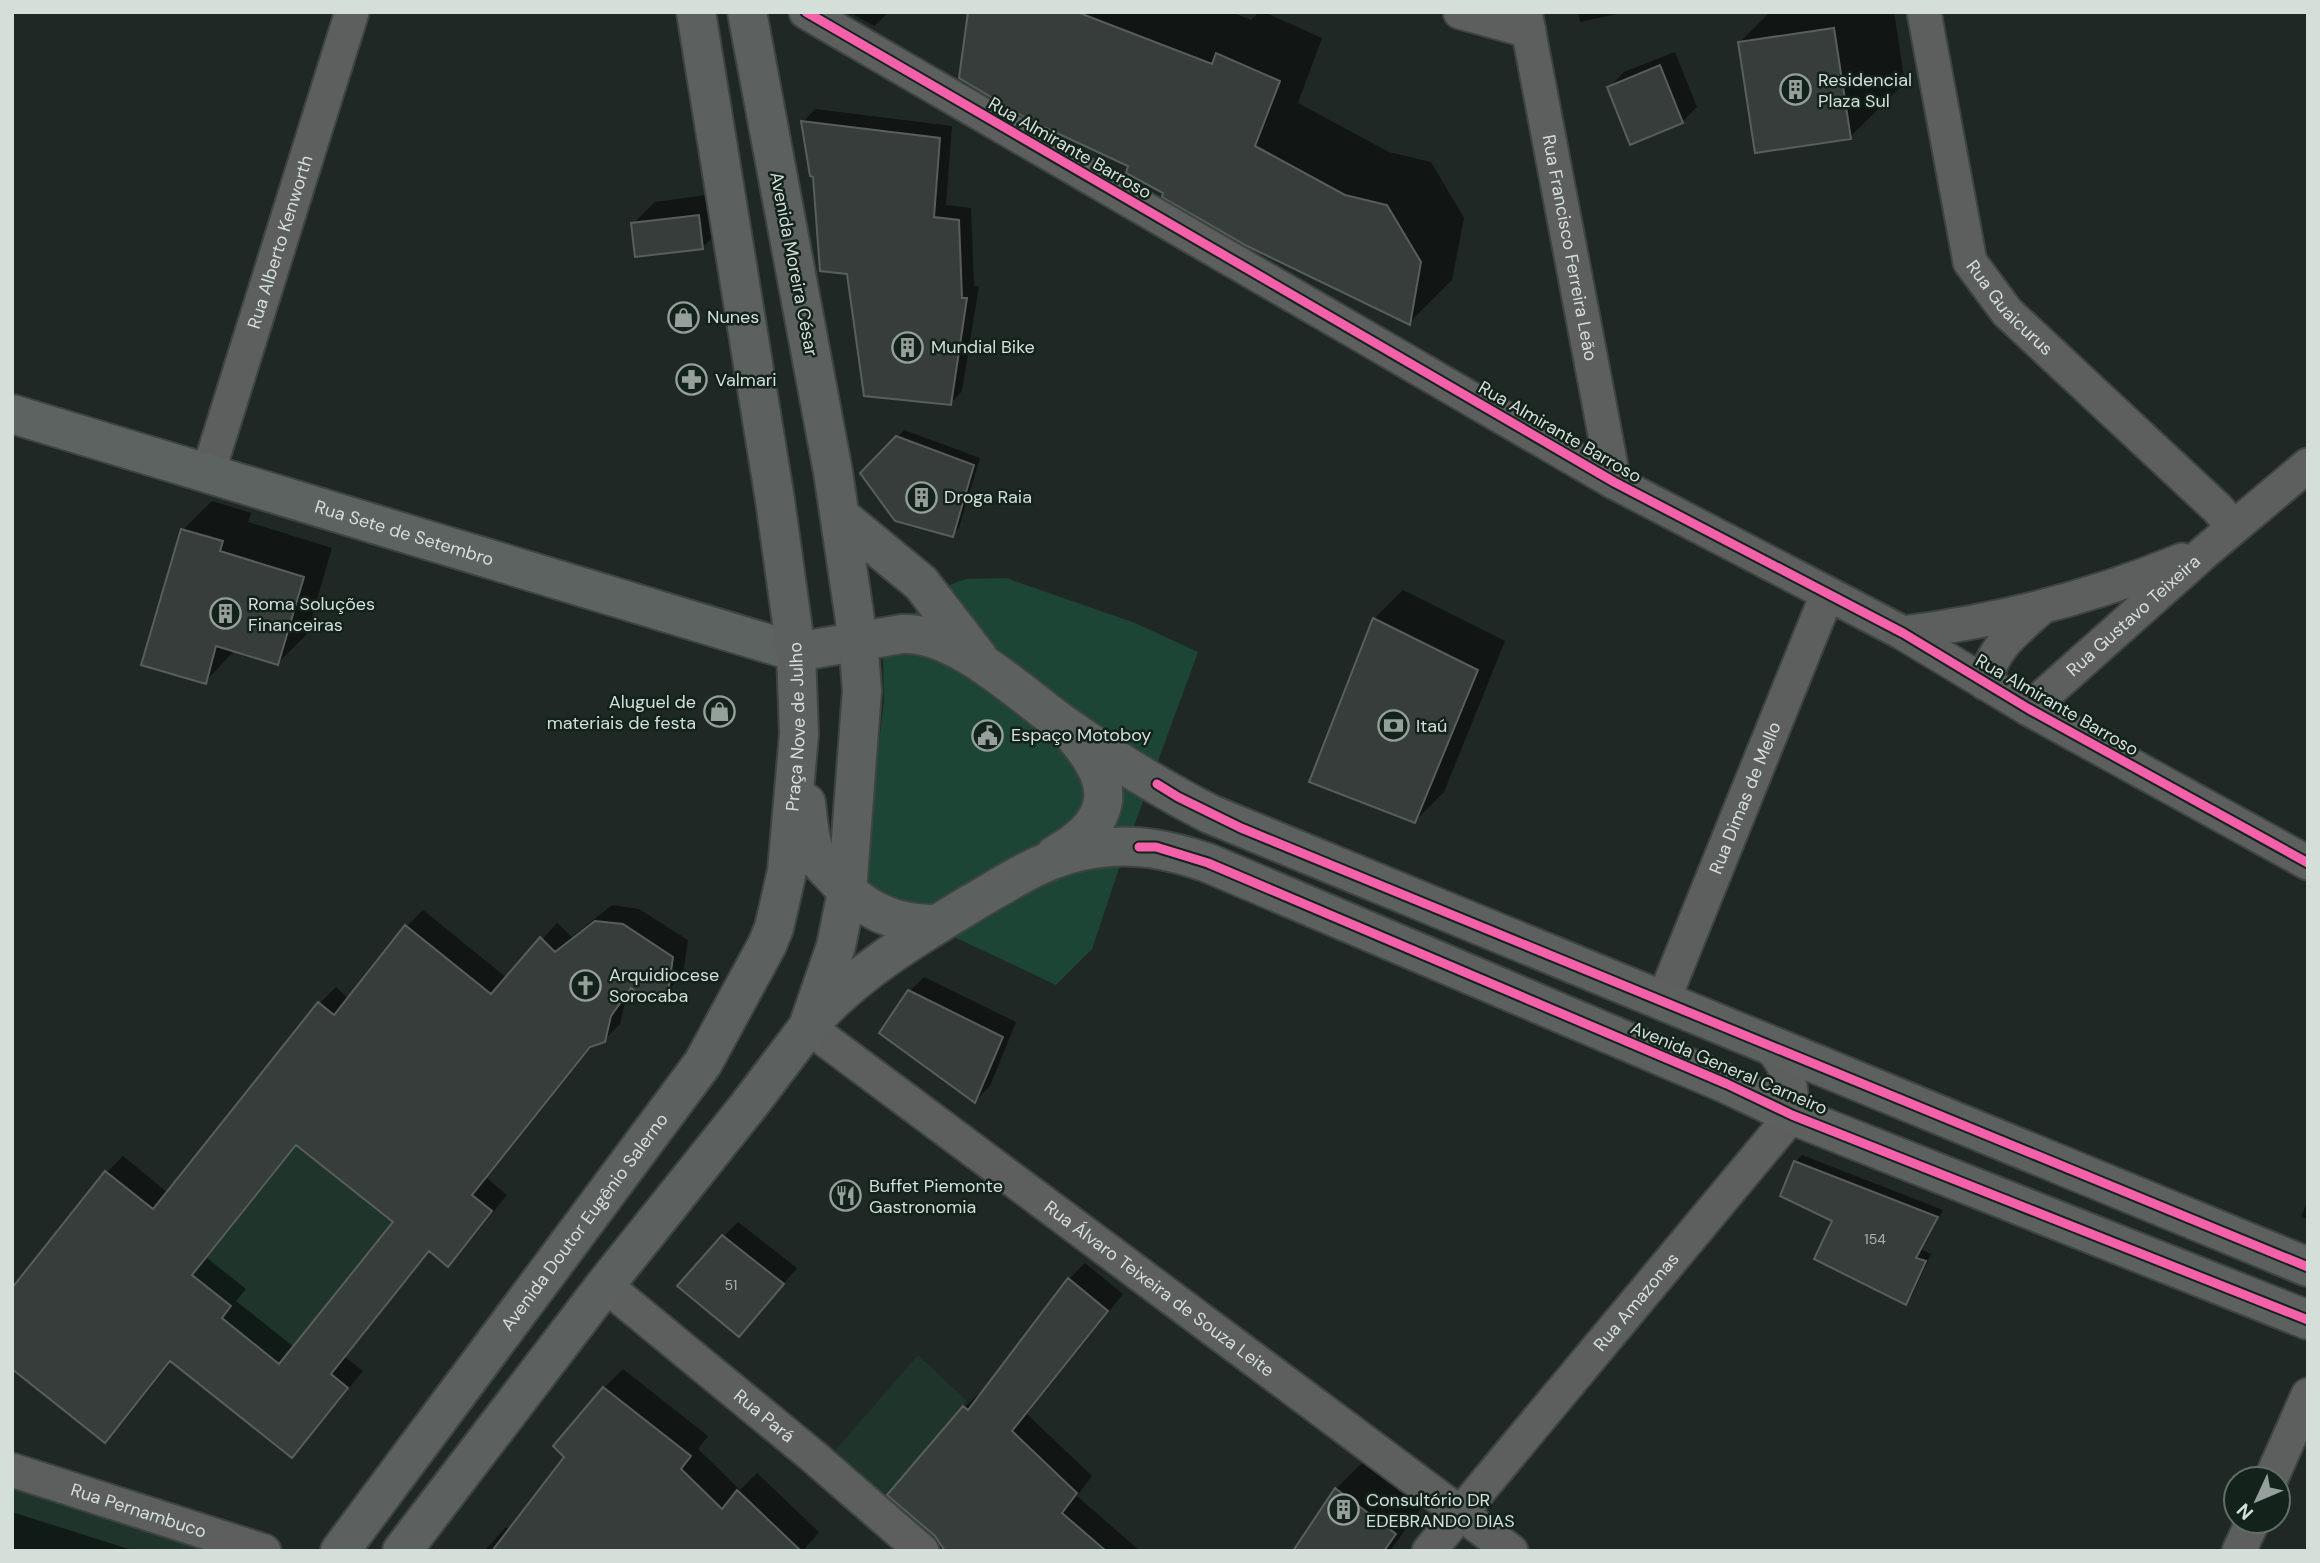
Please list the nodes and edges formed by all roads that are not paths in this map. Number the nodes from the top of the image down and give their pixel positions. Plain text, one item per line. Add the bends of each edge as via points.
1 (352, 12) edge
2 (696, 12) edge
3 (747, 12) edge
4 (806, 12) edge
5 (1460, 12) edge
6 (1924, 12) edge
7 (1527, 21) edge
8 (12, 414) edge
9 (2308, 465) edge
10 (208, 473) junction
11 (1614, 482) junction
12 (841, 516) junction
13 (2234, 527) junction
14 (2207, 550) junction
15 (1827, 595) junction
16 (2043, 606) junction
17 (1903, 633) junction
18 (858, 640) junction
19 (796, 652) junction
20 (984, 664) junction
21 (1985, 683) junction
22 (2029, 709) junction
23 (1067, 727) junction
24 (799, 734) junction
25 (1041, 863) junction
26 (2308, 863) edge
27 (787, 871) joint
28 (847, 892) junction
29 (937, 924) junction
30 (1663, 1001) junction
31 (808, 1027) junction
32 (1767, 1044) junction
33 (1792, 1115) junction
34 (2308, 1267) edge
35 (605, 1285) junction
36 (2308, 1320) edge
37 (2308, 1395) edge
38 (2277, 1465) edge
39 (12, 1470) edge
40 (1460, 1513) junction
41 (2246, 1535) edge
42 (264, 1551) edge
43 (340, 1551) edge
44 (402, 1551) edge
45 (922, 1551) edge
46 (1429, 1551) edge
47 (1511, 1551) edge
48 (2239, 1551) edge

1 - 10 street, Rua Alberto Kenworth
2 - 19 main road, Praça Nove de Julho
3 - 12 main road, Avenida Moreira César
4 - 11 street, Rua Almirante Barroso
5 - 7 street
6 - 13 street, Rua Guaicurus via 1970,262 2007,312
7 - 11 street, Rua Francisco Ferreira Leão
8 - 10 main road, Rua Sete de Setembro
9 - 13 street, Rua Gustavo Teixeira
10 - 19 main road, Rua Sete de Setembro
11 - 15 street, Rua Almirante Barroso
12 - 18 main road
12 - 20 main road via 921,583
13 - 14 street, Rua Gustavo Teixeira
14 - 16 street, Rua Gustavo Teixeira via 2128,582
14 - 22 street, Rua Gustavo Teixeira
15 - 17 street, Rua Almirante Barroso
15 - 30 street, Rua Dimas de Mello
16 - 17 street, Rua Gustavo Teixeira via 1963,626
16 - 21 street, Rua Gustavo Teixeira via 1996,652
17 - 21 street, Rua Almirante Barroso
18 - 19 main road
18 - 20 main road via 916,633
18 - 28 main road via 862,690
19 - 24 main road, Praça Nove de Julho
20 - 23 main road
21 - 22 street, Rua Almirante Barroso
22 - 26 street, Rua Almirante Barroso
23 - 25 main road via 1101,774 1104,806 1083,835
23 - 30 main road, Avenida General Carneiro via 1178,797 1241,828
24 - 27 main road, Praça Nove de Julho
24 - 28 main road via 816,857
25 - 29 main road
25 - 33 main road, Avenida General Carneiro via 1094,848 1139,847 1156,847 1208,863
27 - 43 main road, Avenida Doutor Eugênio Salerno via 767,945 703,1063
28 - 29 main road via 890,917 912,924
28 - 31 main road via 836,946
29 - 31 main road via 874,965
30 - 32 main road, Avenida General Carneiro
31 - 35 main road
31 - 40 street, Rua Álvaro Teixeira de Souza Leite
32 - 33 street via 1779,1055 1791,1084
32 - 34 main road, Avenida General Carneiro
33 - 36 main road, Avenida General Carneiro
33 - 40 street, Rua Amazonas
35 - 44 main road
35 - 45 street, Rua Pará
37 - 38 street
39 - 42 street, Rua Pernambuco
40 - 46 street, Rua Amazonas
40 - 47 street, Rua Álvaro Teixeira de Souza Leite
41 - 48 street

